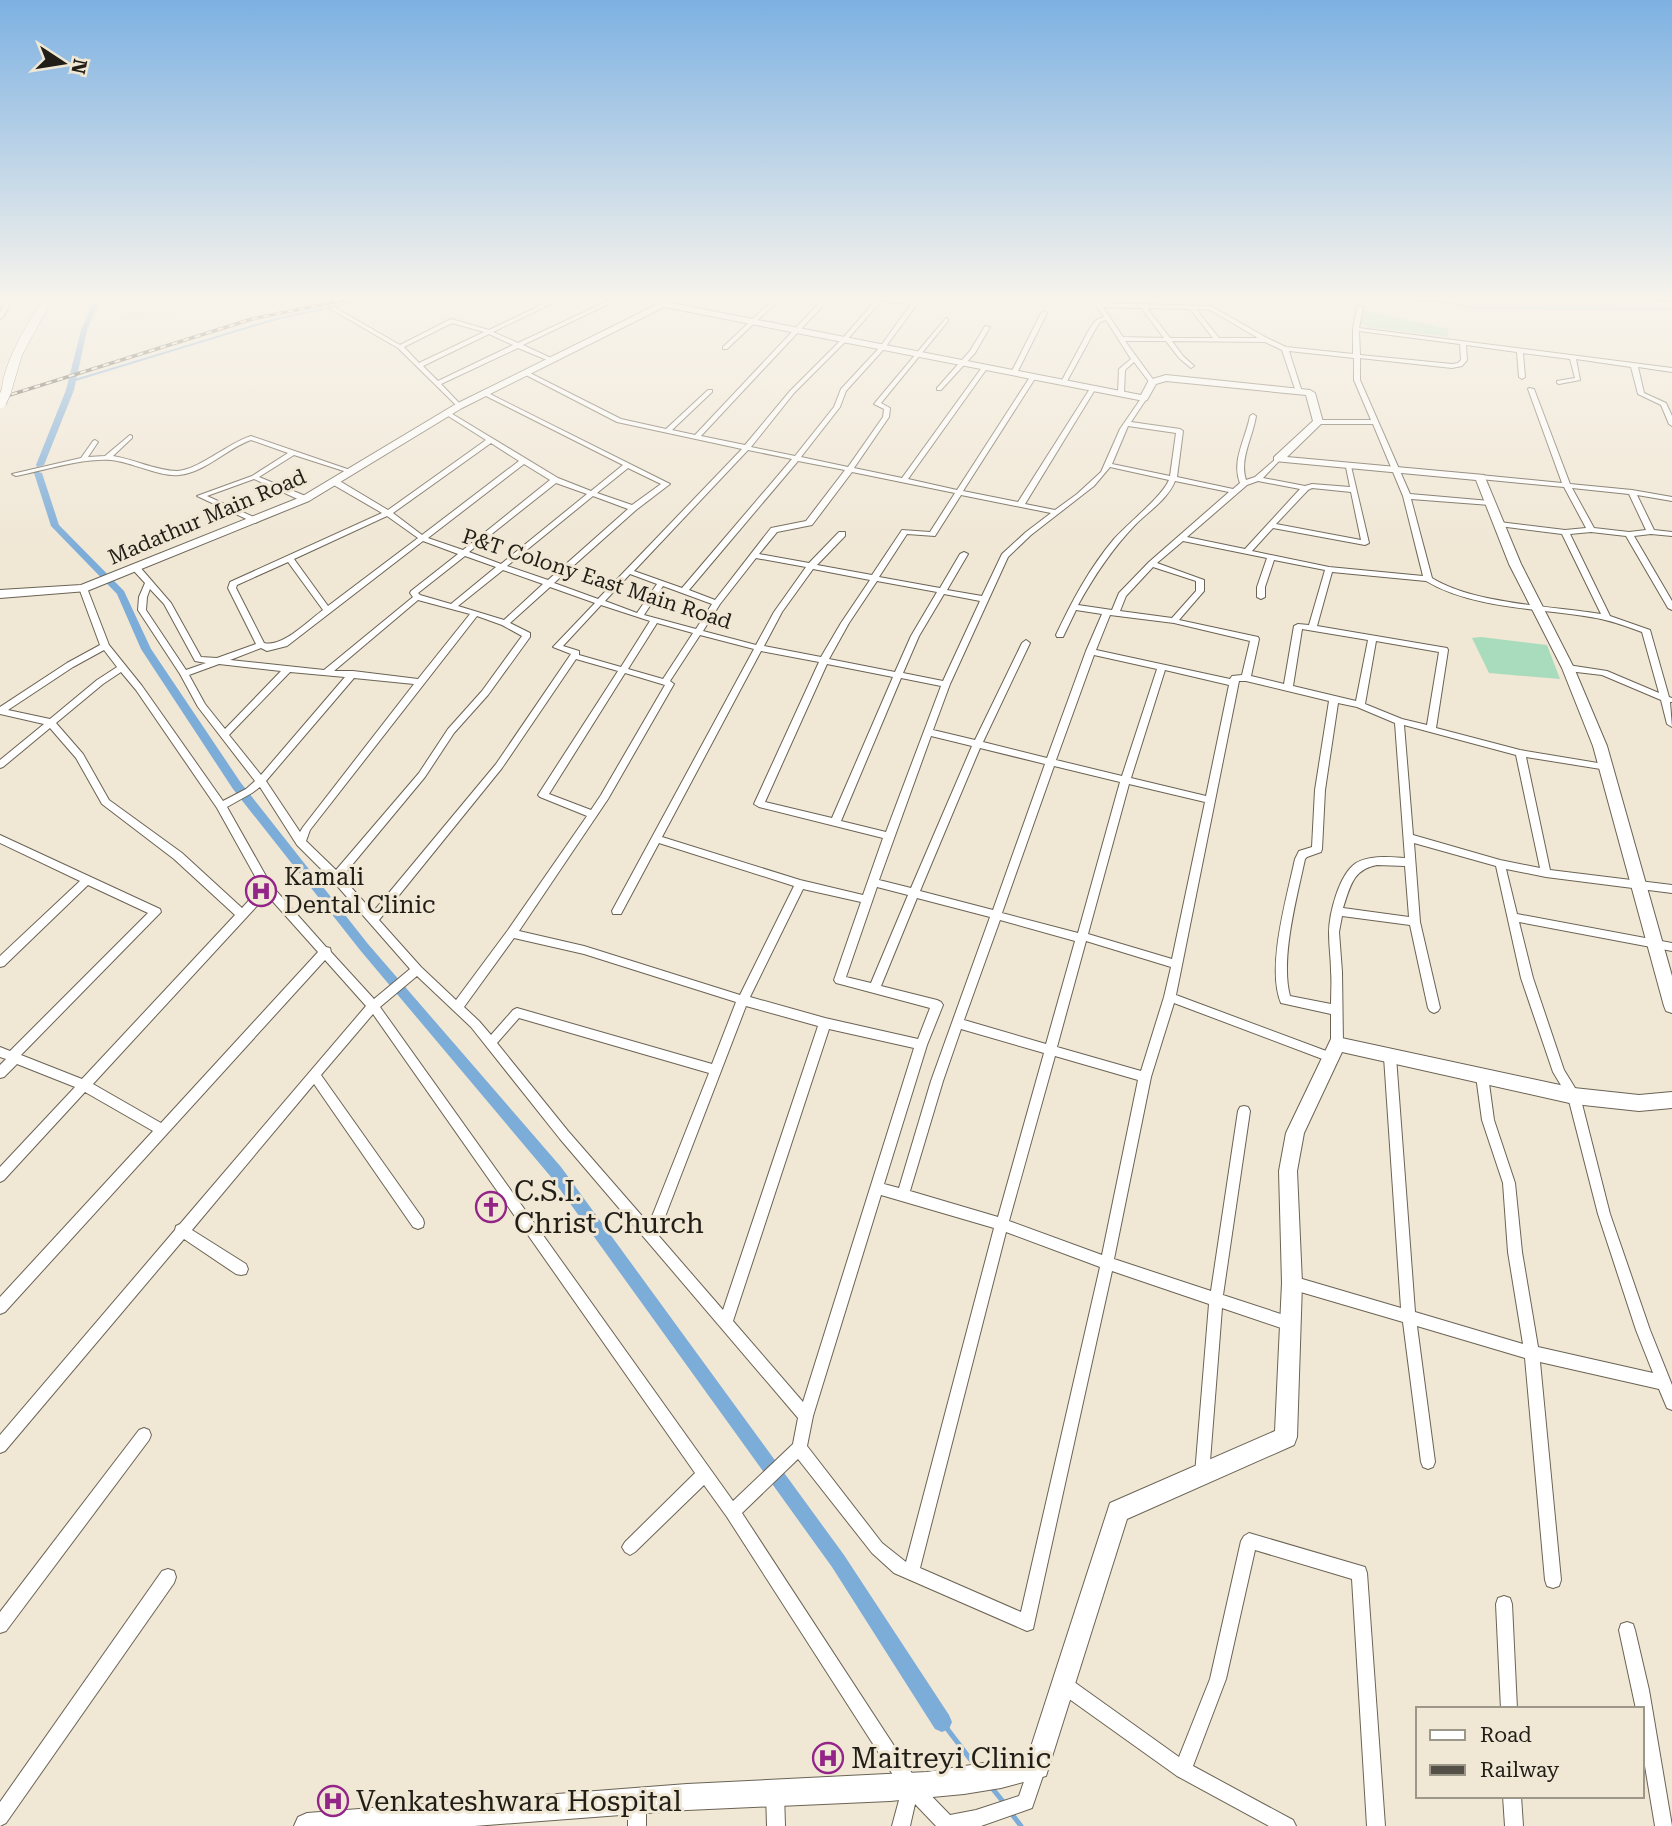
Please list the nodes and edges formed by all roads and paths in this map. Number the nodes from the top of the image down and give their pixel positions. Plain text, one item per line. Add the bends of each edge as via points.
1 (7, 383) edge
2 (505, 383) edge
3 (546, 383) edge
4 (747, 383) edge
5 (801, 383) edge
6 (849, 383) edge
7 (895, 383) edge
8 (944, 383) edge
9 (973, 383) edge
10 (1029, 383) edge
11 (1070, 383) edge
12 (1121, 383) edge
13 (1151, 383) edge
14 (1221, 383) edge
15 (1296, 383) edge
16 (1358, 383) edge
17 (1638, 383) edge
18 (437, 384) edge
19 (1093, 388) junction
20 (1531, 388) dead end
21 (939, 389) dead end
22 (710, 391) dead end
23 (1299, 392) junction
24 (484, 393) junction
25 (1121, 393) junction
26 (1144, 398) junction
27 (0, 405) edge
28 (459, 406) junction
29 (447, 413) junction
30 (1253, 416) dead end
31 (1318, 422) junction
32 (1375, 422) junction
33 (1127, 424) junction
34 (1672, 424) edge
35 (667, 432) junction
36 (130, 437) dead end
37 (696, 438) junction
38 (489, 441) junction
39 (95, 442) dead end
40 (746, 448) junction
41 (294, 452) junction
42 (108, 457) junction
43 (796, 459) junction
44 (1278, 459) junction
45 (82, 461) junction
46 (522, 462) junction
47 (628, 465) junction
48 (1109, 466) junction
49 (1349, 467) junction
50 (851, 468) junction
51 (1396, 471) junction
52 (352, 472) junction
53 (16, 474) dead end
54 (254, 477) junction
55 (1480, 477) junction
56 (1173, 478) junction
57 (1258, 479) junction
58 (555, 480) junction
59 (903, 481) junction
60 (335, 482) junction
61 (1244, 483) junction
62 (1567, 485) junction
63 (1305, 488) junction
64 (1354, 490) junction
65 (1234, 491) junction
66 (960, 492) junction
67 (1632, 492) junction
68 (590, 493) junction
69 (1407, 496) junction
70 (305, 499) junction
71 (1672, 499) edge
72 (1490, 503) junction
73 (1021, 504) dead end
74 (633, 508) junction
75 (1054, 512) junction
76 (387, 513) junction
77 (255, 521) junction
78 (1499, 524) junction
79 (1270, 525) junction
80 (1591, 530) junction
81 (1565, 532) junction
82 (1651, 532) junction
83 (842, 534) dead end
84 (1629, 534) junction
85 (1672, 534) edge
86 (422, 538) junction
87 (1181, 538) junction
88 (1248, 551) junction
89 (462, 553) junction
90 (964, 554) dead end
91 (753, 555) junction
92 (1272, 556) junction
93 (289, 558) junction
94 (1152, 564) junction
95 (811, 566) junction
96 (499, 568) junction
97 (133, 569) junction
98 (1329, 569) junction
99 (628, 571) junction
100 (874, 579) junction
101 (1428, 579) junction
102 (149, 583) junction
103 (661, 584) junction
104 (550, 585) junction
105 (89, 586) junction
106 (942, 591) junction
107 (682, 592) junction
108 (0, 594) edge
109 (417, 597) junction
110 (1261, 597) dead end
111 (984, 599) junction
112 (598, 601) junction
113 (718, 603) junction
114 (453, 606) junction
115 (1072, 607) junction
116 (1539, 608) junction
117 (1672, 608) edge
118 (328, 612) junction
119 (1111, 612) junction
120 (475, 613) junction
121 (639, 616) junction
122 (1606, 618) junction
123 (655, 620) junction
124 (1174, 621) junction
125 (505, 623) junction
126 (1312, 628) junction
127 (699, 633) junction
128 (1060, 635) dead end
129 (1372, 638) junction
130 (1027, 643) dead end
131 (261, 645) junction
132 (105, 646) junction
133 (758, 649) junction
134 (1090, 651) junction
135 (574, 656) junction
136 (824, 660) junction
137 (210, 662) junction
138 (123, 667) junction
139 (1163, 668) junction
140 (1568, 668) junction
141 (288, 669) junction
142 (328, 671) junction
143 (621, 671) junction
144 (184, 674) junction
145 (353, 674) junction
146 (899, 675) junction
147 (1246, 678) junction
148 (420, 682) junction
149 (665, 682) junction
150 (1234, 683) junction
151 (946, 684) junction
152 (1288, 689) junction
153 (1668, 699) edge
154 (1334, 700) junction
155 (1360, 705) junction
156 (0, 711) edge
157 (50, 722) junction
158 (1399, 722) junction
159 (1672, 724) edge
160 (1431, 730) junction
161 (927, 732) junction
162 (224, 735) junction
163 (977, 745) junction
164 (1520, 753) junction
165 (1050, 763) junction
166 (0, 765) edge
167 (1606, 767) junction
168 (261, 781) junction
169 (1125, 782) junction
170 (1209, 800) junction
171 (221, 806) junction
172 (592, 814) junction
173 (835, 822) junction
174 (889, 836) junction
175 (1407, 837) junction
176 (0, 839) edge
177 (656, 839) junction
178 (301, 842) junction
179 (1408, 862) junction
180 (1500, 864) junction
181 (1546, 873) junction
182 (336, 877) junction
183 (86, 881) junction
184 (873, 882) junction
185 (800, 884) junction
186 (1637, 885) junction
187 (267, 888) junction
188 (1672, 889) edge
189 (914, 893) junction
190 (867, 900) junction
191 (617, 911) dead end
192 (1337, 911) junction
193 (242, 915) junction
194 (996, 915) junction
195 (1512, 917) junction
196 (373, 920) junction
197 (1415, 922) junction
198 (512, 933) junction
199 (1081, 937) junction
200 (1655, 944) junction
201 (1672, 947) edge
202 (326, 951) junction
203 (0, 963) edge
204 (1177, 965) junction
205 (417, 970) junction
206 (874, 989) junction
207 (1170, 997) junction
208 (743, 1000) junction
209 (373, 1006) junction
210 (1672, 1006) edge
211 (457, 1007) junction
212 (1434, 1008) dead end
213 (1337, 1010) junction
214 (825, 1023) junction
215 (958, 1023) junction
216 (490, 1044) junction
217 (921, 1045) junction
218 (1050, 1048) junction
219 (1335, 1051) junction
220 (9, 1055) edge
221 (1390, 1057) junction
222 (714, 1069) junction
223 (0, 1073) edge
224 (315, 1076) junction
225 (1482, 1076) junction
226 (1145, 1077) junction
227 (83, 1085) junction
228 (1574, 1096) junction
229 (1672, 1100) edge
230 (1244, 1111) dead end
231 (161, 1129) junction
232 (0, 1176) edge
233 (877, 1188) junction
234 (903, 1195) junction
235 (418, 1223) dead end
236 (1002, 1224) junction
237 (181, 1230) junction
238 (651, 1236) junction
239 (1107, 1264) junction
240 (241, 1269) dead end
241 (1292, 1283) junction
242 (1216, 1300) junction
243 (0, 1307) edge
244 (1409, 1318) junction
245 (726, 1322) junction
246 (1290, 1324) junction
247 (1532, 1353) junction
248 (1664, 1383) junction
249 (1672, 1403) edge
250 (806, 1416) junction
251 (144, 1435) dead end
252 (0, 1446) edge
253 (799, 1448) junction
254 (1429, 1462) dead end
255 (705, 1474) junction
256 (1202, 1474) junction
257 (732, 1512) junction
258 (630, 1547) dead end
259 (911, 1573) junction
260 (168, 1577) dead end
261 (1553, 1580) dead end
262 (1504, 1604) dead end
263 (0, 1625) edge
264 (1627, 1630) dead end
265 (1064, 1685) junction
266 (1509, 1707) edge
267 (1025, 1770) junction
268 (1183, 1770) junction
269 (911, 1787) junction
270 (775, 1793) junction
271 (1512, 1798) edge
272 (637, 1814) edge
273 (0, 1817) edge
274 (470, 1820) edge
275 (307, 1826) edge
276 (776, 1826) edge
277 (901, 1826) edge
278 (947, 1826) edge
279 (1287, 1826) edge
280 (1376, 1826) edge
281 (1514, 1826) edge
282 (1664, 1826) edge

1 - 27 main road, bridge
2 - 24 street, Madathur Main Road
3 - 35 street via 619,421
4 - 37 street
5 - 40 street
6 - 43 street via 837,407
7 - 50 street via 877,404 887,408 886,417
8 - 21 street
9 - 59 street
10 - 66 street
11 - 19 street
12 - 25 street
13 - 26 street
14 - 23 street
15 - 23 street
16 - 32 street
17 - 34 street via 1641,394 1664,404
18 - 28 street
19 - 25 street
19 - 73 street
20 - 62 street
22 - 35 street
23 - 31 street via 1310,393
24 - 28 street, Madathur Main Road
24 - 47 street
25 - 26 street
26 - 33 street
28 - 29 street, Madathur Main Road
29 - 38 street
29 - 52 street, Madathur Main Road
30 - 61 street via 1240,468
31 - 32 street
31 - 44 street
32 - 51 street
33 - 48 street
33 - 56 street via 1180,431
35 - 37 street
36 - 42 street
37 - 40 street
38 - 46 street
38 - 76 street
39 - 45 street
40 - 43 street
40 - 99 street
41 - 42 street via 251,438 177,474
41 - 52 street
41 - 54 street
42 - 45 street
43 - 50 street
43 - 107 street
44 - 49 street
44 - 57 street
45 - 53 street
46 - 58 street
46 - 86 street
47 - 68 street
47 - 74 street via 666,484
48 - 56 street
48 - 75 street
49 - 51 street
49 - 64 street
50 - 59 street
50 - 91 street via 808,523 774,530
51 - 55 street
51 - 69 street
52 - 60 street, Madathur Main Road
54 - 70 street
54 - 77 street via 201,496
55 - 62 street
55 - 72 street
56 - 65 street
56 - 115 street via 1168,490 1107,551
57 - 61 street
57 - 63 street
58 - 68 street
58 - 89 street
59 - 66 street
60 - 70 street, Madathur Main Road
60 - 76 street, P&T Colony East Main Road
61 - 65 street
62 - 67 street
62 - 80 street
63 - 64 street
63 - 79 street
64 - 79 street via 1365,543
65 - 87 street
66 - 75 street
66 - 100 street via 932,534 905,533
67 - 71 street
67 - 82 street
68 - 74 street
68 - 96 street
69 - 72 street
69 - 101 street
70 - 77 street, Madathur Main Road
72 - 78 street
74 - 104 street
75 - 111 street via 1005,556
76 - 86 street, P&T Colony East Main Road
76 - 93 street
77 - 97 street, Madathur Main Road
78 - 81 street
78 - 116 street
79 - 88 street
80 - 81 street
80 - 84 street
81 - 122 street
82 - 84 street
82 - 85 street
83 - 95 street
84 - 117 street
86 - 89 street, P&T Colony East Main Road
86 - 118 street
87 - 88 street
87 - 94 street
88 - 92 street
89 - 96 street, P&T Colony East Main Road
89 - 109 street via 414,593
90 - 106 street
91 - 95 street
91 - 113 street
92 - 98 street
92 - 110 street
93 - 118 street
93 - 131 street via 233,584
94 - 119 street
94 - 124 street via 1200,580 1200,591
95 - 100 street
95 - 133 street
96 - 104 street, P&T Colony East Main Road
96 - 114 street
97 - 102 street
97 - 105 street, Madathur Main Road
98 - 101 street
98 - 126 street
99 - 103 street
99 - 112 street
100 - 106 street
100 - 136 street
101 - 116 street via 1453,591
102 - 137 street via 167,603 194,654
102 - 144 street via 142,610
103 - 107 street
103 - 121 street
104 - 112 street, P&T Colony East Main Road
104 - 125 street
105 - 108 street, Madathur Main Road
105 - 132 street
106 - 111 street
106 - 146 street via 915,636
107 - 113 street
109 - 114 street
109 - 142 street
111 - 151 street
112 - 121 street, P&T Colony East Main Road
112 - 135 street via 557,647 576,653
113 - 127 street
114 - 120 street
115 - 119 street
115 - 128 street
116 - 122 street
116 - 140 street
118 - 131 street via 284,644
119 - 124 street
119 - 134 street
120 - 125 street
120 - 148 street
121 - 123 street, P&T Colony East Main Road
122 - 153 street via 1646,631
123 - 127 street, P&T Colony East Main Road
123 - 143 street
124 - 147 street via 1255,639
125 - 182 street via 527,635 422,775
126 - 129 street
126 - 152 street via 1298,626
127 - 133 street, P&T Colony East Main Road
127 - 149 street
129 - 155 street
129 - 160 street via 1444,650
130 - 163 street
131 - 137 street
132 - 138 street
132 - 156 street
133 - 136 street, P&T Colony East Main Road
133 - 177 street
134 - 139 street
134 - 165 street
135 - 143 street
135 - 196 street via 499,766
136 - 146 street, P&T Colony East Main Road
136 - 173 street via 759,804
137 - 141 street
137 - 144 street
138 - 157 street
138 - 171 street
139 - 150 street
139 - 169 street
140 - 153 street via 1604,673
140 - 167 street
141 - 142 street
141 - 162 street
142 - 145 street
143 - 149 street
143 - 172 street via 544,795
144 - 162 street
145 - 148 street
145 - 168 street
146 - 151 street, P&T Colony East Main Road
146 - 173 street
147 - 150 street via 1235,678
147 - 152 street
148 - 178 street via 306,829
149 - 172 street via 670,684
150 - 170 street
151 - 161 street
152 - 154 street
153 - 159 street
154 - 155 street
154 - 213 street via 1320,790 1317,849 1300,859 1286,926 1281,985 1285,1000
155 - 158 street
156 - 157 street
157 - 166 street
157 - 193 street via 79,756 105,802 178,856
158 - 160 street
158 - 175 street
160 - 164 street
161 - 163 street
161 - 174 street
162 - 168 street
163 - 165 street
163 - 189 street
164 - 167 street
164 - 181 street
165 - 169 street
165 - 194 street
167 - 186 street
168 - 171 street
168 - 178 street
169 - 170 street
169 - 199 street
170 - 204 street
171 - 187 street
172 - 198 street
173 - 174 street
174 - 184 street
175 - 179 street
175 - 180 street
176 - 183 street
177 - 185 street
177 - 191 street
178 - 182 street
179 - 192 street via 1368,861 1357,866
179 - 197 street
180 - 181 street
180 - 195 street
181 - 186 street
182 - 196 street
183 - 203 street
183 - 220 street via 156,912
184 - 189 street
184 - 190 street
185 - 190 street
185 - 208 street
186 - 188 street
186 - 200 street
187 - 193 street
187 - 202 street
189 - 194 street
189 - 206 street
190 - 206 street via 840,980
192 - 197 street
192 - 213 street
193 - 227 street
194 - 199 street
194 - 215 street
195 - 200 street
195 - 228 street via 1559,1072
196 - 205 street
197 - 212 street
198 - 208 street via 584,950
198 - 211 street
199 - 204 street
199 - 218 street
200 - 201 street
200 - 210 street
202 - 209 street
202 - 231 street
204 - 207 street
205 - 209 street
205 - 211 street
206 - 217 street via 937,1005
207 - 219 street
207 - 226 street
208 - 214 street
208 - 222 street
209 - 224 street
209 - 255 street
211 - 216 street
213 - 219 street
214 - 217 street
214 - 245 street
215 - 218 street
215 - 234 street
216 - 222 street via 517,1013
216 - 238 street
217 - 233 street
218 - 226 street
218 - 236 street
219 - 221 street
219 - 241 street via 1295,1133 1288,1171
220 - 223 street
220 - 227 street
221 - 225 street
221 - 244 street
222 - 238 street
224 - 235 street
224 - 237 street
225 - 228 street
225 - 247 street via 1488,1120 1509,1183
226 - 239 street
227 - 231 street
227 - 232 street
228 - 229 street via 1639,1103
228 - 248 street via 1604,1214
230 - 242 street
231 - 243 street
233 - 234 street
233 - 250 street
234 - 236 street
236 - 239 street
236 - 259 street
237 - 240 street
237 - 252 street
238 - 245 street
239 - 242 street
239 - 259 street via 1027,1623
241 - 244 street
241 - 246 street
242 - 246 street
242 - 256 street
244 - 247 street
244 - 254 street
245 - 250 street
246 - 256 street via 1286,1437
247 - 248 street
247 - 261 street
248 - 249 street
250 - 253 street
251 - 263 street
253 - 257 street
253 - 259 street via 877,1548
255 - 257 street
255 - 258 street
256 - 265 street via 1118,1511
257 - 269 street
260 - 273 street
262 - 266 street
264 - 282 street via 1642,1690
265 - 267 street
265 - 268 street
267 - 269 street
267 - 278 street via 1026,1802
268 - 279 street
268 - 280 street via 1218,1679 1249,1541 1359,1573
269 - 270 street
269 - 277 street
269 - 278 street
270 - 272 street
270 - 276 street
271 - 281 street
272 - 274 street
274 - 275 street

